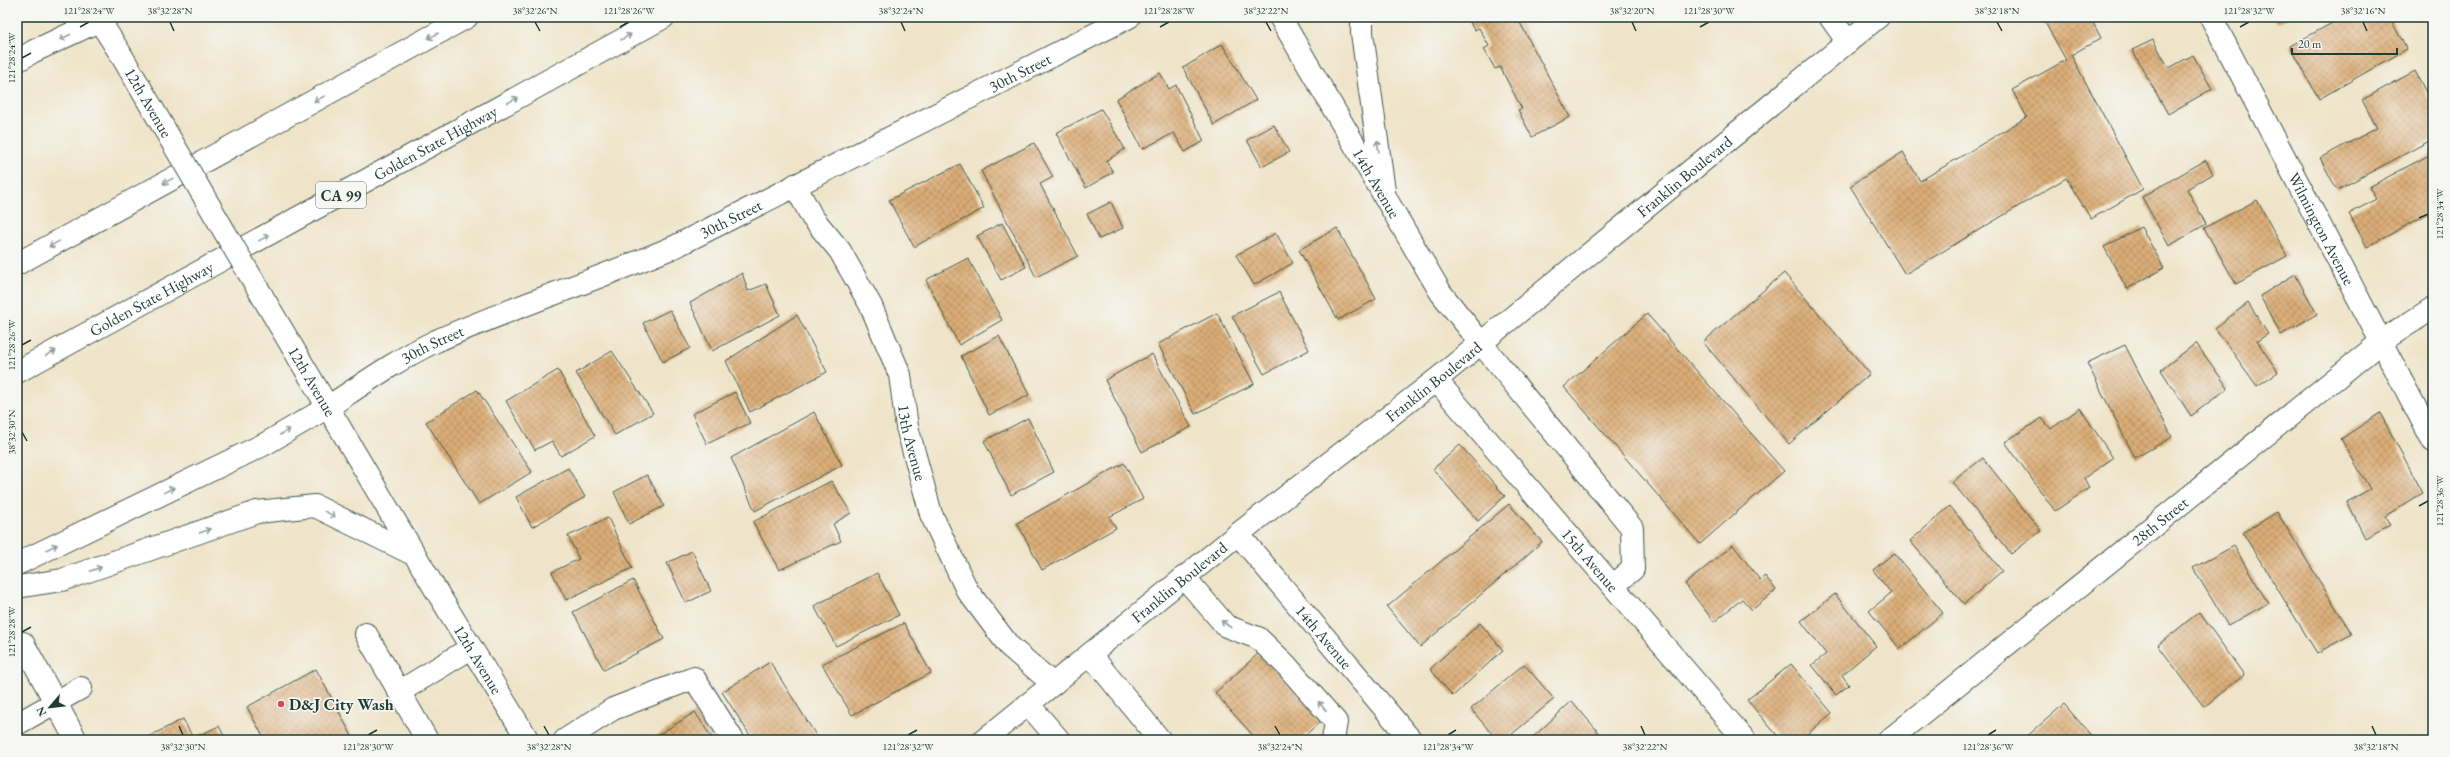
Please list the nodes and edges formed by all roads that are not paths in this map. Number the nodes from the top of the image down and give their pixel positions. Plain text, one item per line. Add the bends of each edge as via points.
1 (467, 17) edge
2 (664, 17) edge
3 (1129, 17) edge
4 (1280, 17) edge
5 (1362, 17) edge
6 (1830, 17) edge
7 (1878, 17) edge
8 (2211, 17) edge
9 (101, 18) edge
10 (1848, 42) junction
11 (17, 62) edge
12 (795, 186) junction
13 (1385, 198) junction
14 (17, 264) edge
15 (2433, 308) edge
16 (2382, 341) junction
17 (1480, 343) junction
18 (17, 372) edge
19 (1436, 380) junction
20 (328, 407) junction
21 (2433, 441) edge
22 (1238, 534) junction
23 (415, 555) junction
24 (17, 564) edge
25 (1184, 577) junction
26 (1613, 586) junction
27 (17, 587) edge
28 (366, 634) dead end
29 (23, 643) dead end
30 (471, 648) junction
31 (1090, 654) junction
32 (1053, 684) junction
33 (81, 688) dead end
34 (399, 692) junction
35 (54, 701) junction
36 (1028, 704) junction
37 (17, 724) edge
38 (76, 740) edge
39 (427, 740) edge
40 (528, 740) edge
41 (565, 740) edge
42 (732, 740) edge
43 (984, 740) edge
44 (1059, 740) edge
45 (1160, 740) edge
46 (1333, 740) edge
47 (1411, 740) edge
48 (1745, 740) edge
49 (1889, 740) edge

1 -> 14 main road
18 -> 2 main road, Golden State Highway / CA 99
3 - 12 main road, 30th Street
4 - 13 main road, 14th Avenue
13 -> 5 main road via 1362,33
6 - 10 main road
7 - 10 main road, Franklin Boulevard
8 - 16 main road, Wilmington Avenue
9 -> 11 main road
9 - 20 main road, 12th Avenue, bridge
10 - 17 main road, Franklin Boulevard
12 - 20 main road, 30th Street via 676,246 435,342 383,370
12 - 32 main road, 13th Avenue via 812,217 840,251 871,306 900,374 907,427 931,514 967,590 1009,646
13 - 17 main road, 14th Avenue via 1441,294
15 - 16 main road, 28th Street
16 - 21 main road, Wilmington Avenue
16 - 49 main road, 28th Street
17 - 19 main road, Franklin Boulevard
17 - 26 main road, 14th Avenue via 1632,528 1633,569
19 - 22 main road, Franklin Boulevard
19 - 26 main road, 15th Avenue
20 - 23 main road, 12th Avenue
24 -> 20 main road, 30th Street via 265,444
22 - 25 main road, Franklin Boulevard
22 - 47 main road, 14th Avenue
27 -> 23 main road via 62,580 257,512 315,506
23 - 30 main road, 12th Avenue
25 - 31 main road, Franklin Boulevard
46 -> 25 main road via 1336,722 1286,665 1258,638 1226,626
26 - 48 main road, 15th Avenue
28 - 34 main road
29 - 35 main road
30 - 34 main road
30 - 40 main road, 12th Avenue
31 - 32 main road, Franklin Boulevard
31 - 45 main road
32 - 36 main road, Franklin Boulevard
33 - 35 main road
34 - 39 main road
35 - 37 main road
35 - 38 main road
36 - 43 main road, Franklin Boulevard
36 - 44 main road
41 - 42 main road via 613,709 694,678

